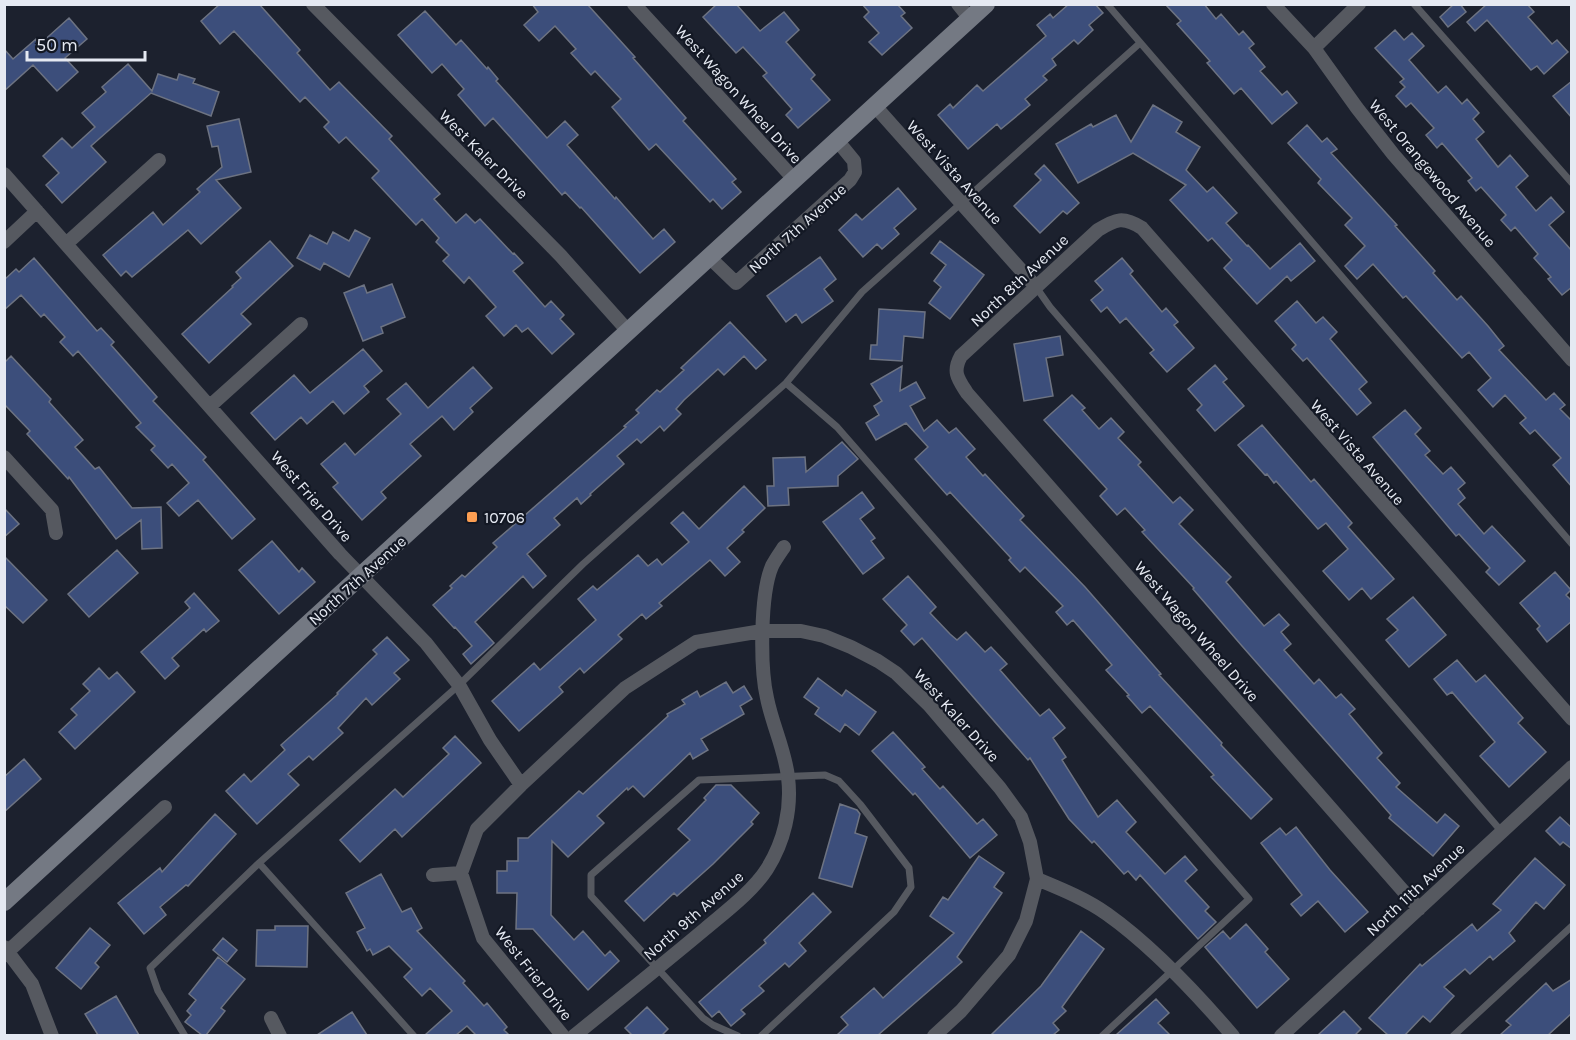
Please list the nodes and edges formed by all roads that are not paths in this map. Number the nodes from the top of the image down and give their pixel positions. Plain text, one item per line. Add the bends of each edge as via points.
1 (313, 4) edge
2 (634, 4) edge
3 (958, 4) edge
4 (986, 4) edge
5 (1107, 4) edge
6 (1274, 4) edge
7 (1359, 4) edge
8 (1414, 4) edge
9 (970, 19) junction
10 (1140, 43) junction
11 (1314, 48) junction
12 (874, 105) junction
13 (836, 139) junction
14 (159, 160) dead end
15 (4, 174) edge
16 (794, 179) junction
17 (1572, 183) edge
18 (961, 203) junction
19 (37, 212) junction
20 (1114, 221) joint
21 (4, 242) edge
22 (66, 244) junction
23 (708, 256) junction
24 (1036, 287) junction
25 (301, 324) dead end
26 (628, 331) junction
27 (1572, 360) edge
28 (956, 372) joint
29 (786, 382) junction
30 (210, 406) junction
31 (4, 457) edge
32 (56, 533) dead end
33 (1572, 544) edge
34 (784, 547) dead end
35 (361, 576) junction
36 (762, 631) junction
37 (459, 686) junction
38 (1572, 719) edge
39 (1572, 767) edge
40 (788, 776) junction
41 (521, 785) junction
42 (165, 807) dead end
43 (1502, 832) junction
44 (259, 863) junction
45 (461, 873) junction
46 (433, 875) dead end
47 (1037, 879) junction
48 (4, 902) edge
49 (1419, 909) junction
50 (1572, 926) edge
51 (6, 951) edge
52 (658, 969) junction
53 (1171, 971) junction
54 (272, 1018) dead end
55 (52, 1035) edge
56 (185, 1035) edge
57 (280, 1035) edge
58 (414, 1035) edge
59 (563, 1035) edge
60 (574, 1035) edge
61 (738, 1035) edge
62 (761, 1035) edge
63 (934, 1035) edge
64 (1102, 1035) edge
65 (1233, 1035) edge
66 (1281, 1035) edge
67 (1453, 1035) edge

1 - 26 street, West Kaler Drive via 561,256
2 - 16 street, West Wagon Wheel Drive
3 - 9 street
4 - 9 main road, North 7th Avenue
5 - 10 lane
6 - 11 street, West Orangewood Avenue
7 - 11 street
8 - 17 lane
9 - 12 main road, North 7th Avenue
10 - 18 lane
10 - 33 lane
11 - 27 street, West Orangewood Avenue via 1393,154
12 - 13 main road, North 7th Avenue
12 - 18 street, West Vista Avenue
13 - 16 main road, North 7th Avenue
13 - 23 street, North 7th Avenue via 854,161 855,172 850,180 736,283
14 - 22 street
15 - 19 street, West Frier Drive
16 - 23 main road, North 7th Avenue
18 - 24 street, West Vista Avenue
18 - 29 lane via 862,291
19 - 21 street
19 - 22 street, West Frier Drive
20 - 24 street, North 8th Avenue via 1098,230
20 - 38 street, West Vista Avenue via 1128,220 1142,228
22 - 30 street, West Frier Drive
23 - 26 main road, North 7th Avenue
24 - 28 street, North 8th Avenue via 961,356
24 - 43 lane
25 - 30 street
26 - 35 main road, North 7th Avenue
28 - 49 street, West Wagon Wheel Drive via 967,393
29 - 37 lane via 583,564
29 - 53 lane via 837,427 1249,899
30 - 35 street, West Frier Drive
31 - 32 street via 52,510
34 - 36 street, North 9th Avenue via 766,583
35 - 37 street, West Frier Drive via 426,643
35 - 48 main road, North 7th Avenue
36 - 40 street, North 9th Avenue via 766,695
36 - 41 street, West Kaler Drive via 696,642 625,688
36 - 47 street, West Kaler Drive via 801,631 824,636 878,661 917,691 1021,817
37 - 41 street, West Frier Drive
37 - 44 lane
39 - 43 street, North 11th Avenue
40 - 52 street, North 9th Avenue via 782,838 766,871
40 - 52 lane via 699,780 591,875 591,896
40 - 62 lane via 825,775 839,781 909,868 911,887 894,912
41 - 45 street via 477,829
42 - 51 street
43 - 49 street, North 11th Avenue
44 - 56 lane via 150,969 158,991
44 - 58 lane
45 - 46 street
45 - 59 street, West Frier Drive via 483,938
47 - 53 street via 1106,914
47 - 63 street via 1026,921 1009,955 961,1011
49 - 66 street, North 11th Avenue
50 - 67 lane
51 - 55 street via 32,984
52 - 60 street, North 9th Avenue
52 - 61 lane via 703,1018
53 - 64 lane
53 - 65 street
54 - 57 street

